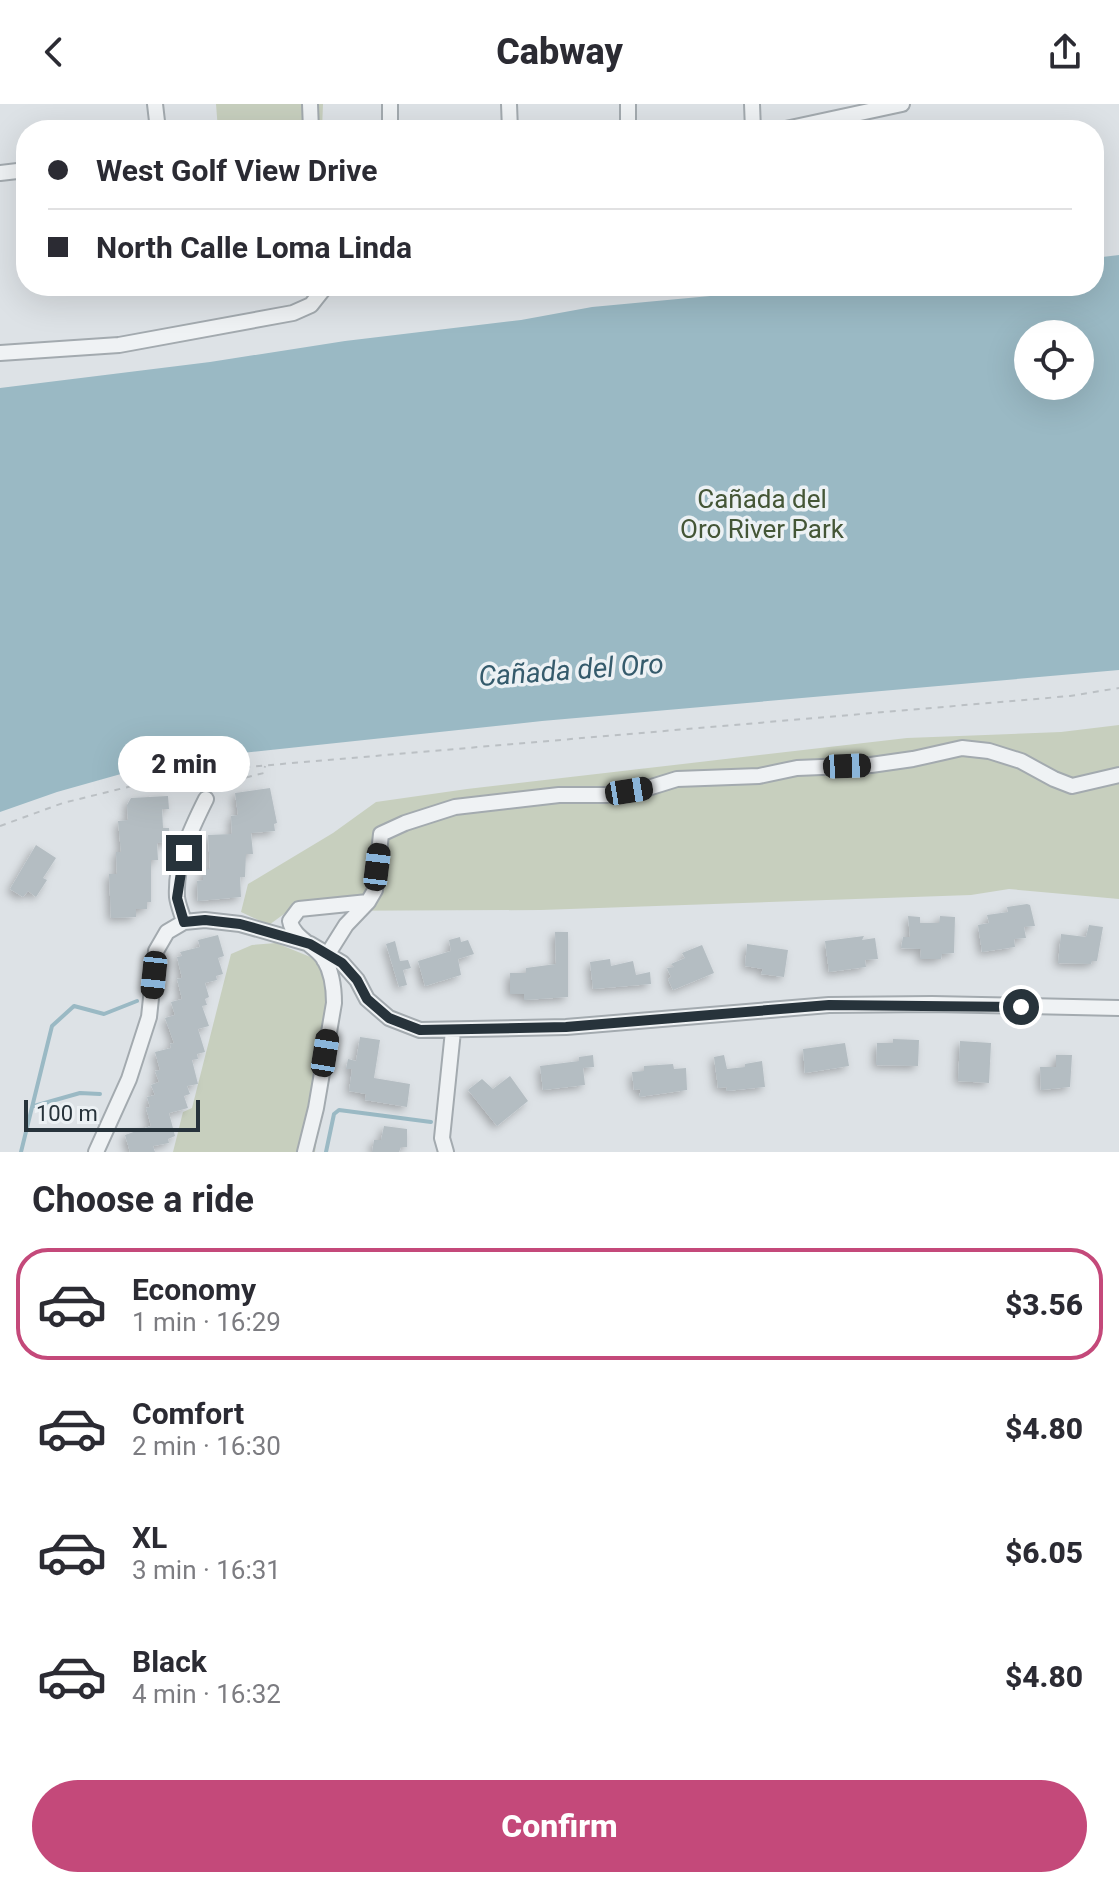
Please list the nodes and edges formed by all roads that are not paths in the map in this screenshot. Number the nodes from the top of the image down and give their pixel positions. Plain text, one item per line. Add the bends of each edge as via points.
1 (902, 104) edge
2 (828, 120) edge
3 (318, 296) edge
4 (0, 353) edge
5 (1119, 775) edge
6 (206, 799) road end
7 (368, 902) junction
8 (184, 922) junction
9 (310, 944) junction
10 (326, 957) junction
11 (1119, 1008) edge
12 (453, 1031) junction
13 (96, 1152) edge
14 (305, 1152) edge
15 (446, 1152) edge

1 - 2 street
3 - 4 street via 293,313 119,345
5 - 7 street via 1066,785 1021,761 962,748 871,765 677,779 607,795 455,807 381,834 375,890
6 - 8 street via 180,870 177,898
7 - 9 street via 299,909 291,926
7 - 10 street
8 - 9 street via 240,924
8 - 13 street via 167,932 156,951 149,1017 129,1079
9 - 10 street
10 - 12 street via 342,963 367,999 389,1018 420,1030
10 - 14 street via 334,1003
11 - 12 street via 829,1005
12 - 15 street via 442,1138

